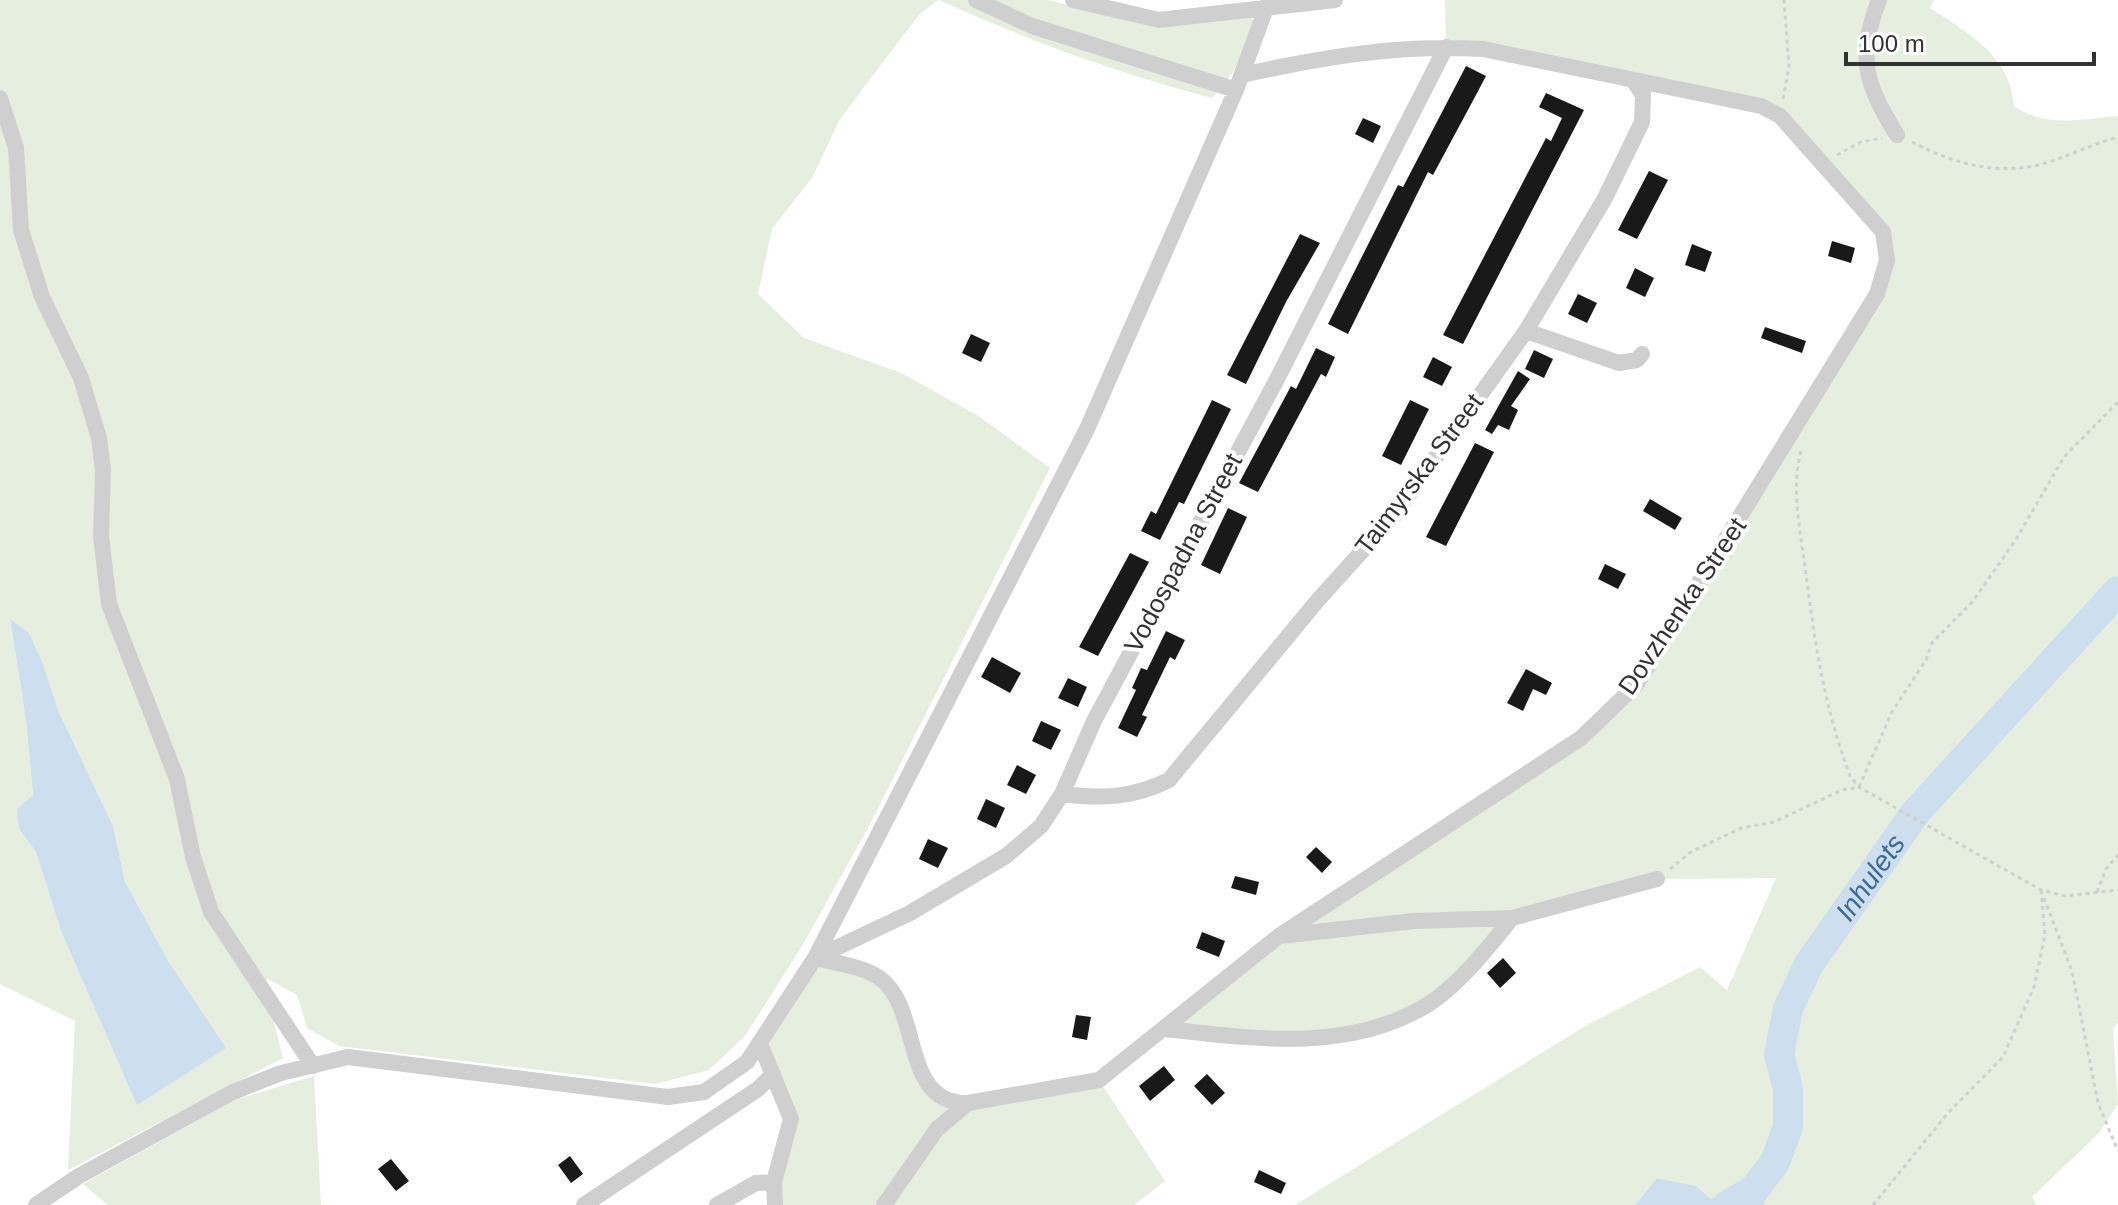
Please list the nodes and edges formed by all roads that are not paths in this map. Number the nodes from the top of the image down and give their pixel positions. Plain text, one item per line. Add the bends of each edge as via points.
1 (976, 0) edge
2 (1073, 0) edge
3 (1335, 0) edge
4 (1879, 0) edge
5 (1268, 4) edge
6 (1446, 47) junction
7 (1239, 82) junction
8 (1635, 83) junction
9 (0, 98) edge
10 (1897, 135) road end
11 (1526, 331) junction
12 (1642, 354) dead end
13 (1062, 794) junction
14 (1657, 879) road end
15 (1512, 918) junction
16 (1279, 936) junction
17 (815, 958) junction
18 (1165, 1029) junction
19 (761, 1046) junction
20 (313, 1066) junction
21 (773, 1074) junction
22 (968, 1103) junction
23 (774, 1182) junction
24 (36, 1205) edge
25 (584, 1205) edge
26 (717, 1205) edge
27 (775, 1205) edge
28 (884, 1205) edge

1 - 7 street via 1032,26
2 - 5 street via 1159,20
3 - 5 street
4 - 10 street via 1866,53 1867,78
5 - 7 street
6 - 7 street via 1368,50
6 - 8 street via 1483,49
6 - 13 street, Vodospadna Street via 1094,721
7 - 17 street via 1087,429
8 - 11 street, Taimyrska Street via 1643,95 1642,122 1605,198
8 - 16 street, Dovzhenka Street via 1761,106 1780,116 1883,232 1887,260 1877,294 1636,685 1581,738
9 - 20 street via 16,148 21,230 42,297 81,378 99,438 109,604 177,779 211,912
11 - 12 street via 1619,363
11 - 13 street, Taimyrska Street via 1393,517 1169,780 1144,792 1110,798
13 - 17 street, Vodospadna Street via 1041,826 1006,856 910,913
14 - 15 street
15 - 16 street via 1414,921
15 - 18 street via 1480,957 1424,1008 1376,1028 1285,1042
16 - 18 street, Dovzhenka Street
17 - 19 street
17 - 22 street, Dovzhenka Street via 881,979 896,996 930,1089 953,1103
18 - 22 street, Dovzhenka Street via 1099,1080
19 - 20 street via 704,1092 668,1097 348,1057
19 - 21 street
20 - 24 street via 233,1092
21 - 23 street via 791,1119
21 - 25 street via 750,1095
22 - 28 street via 937,1129
23 - 26 street via 756,1183
23 - 27 street

